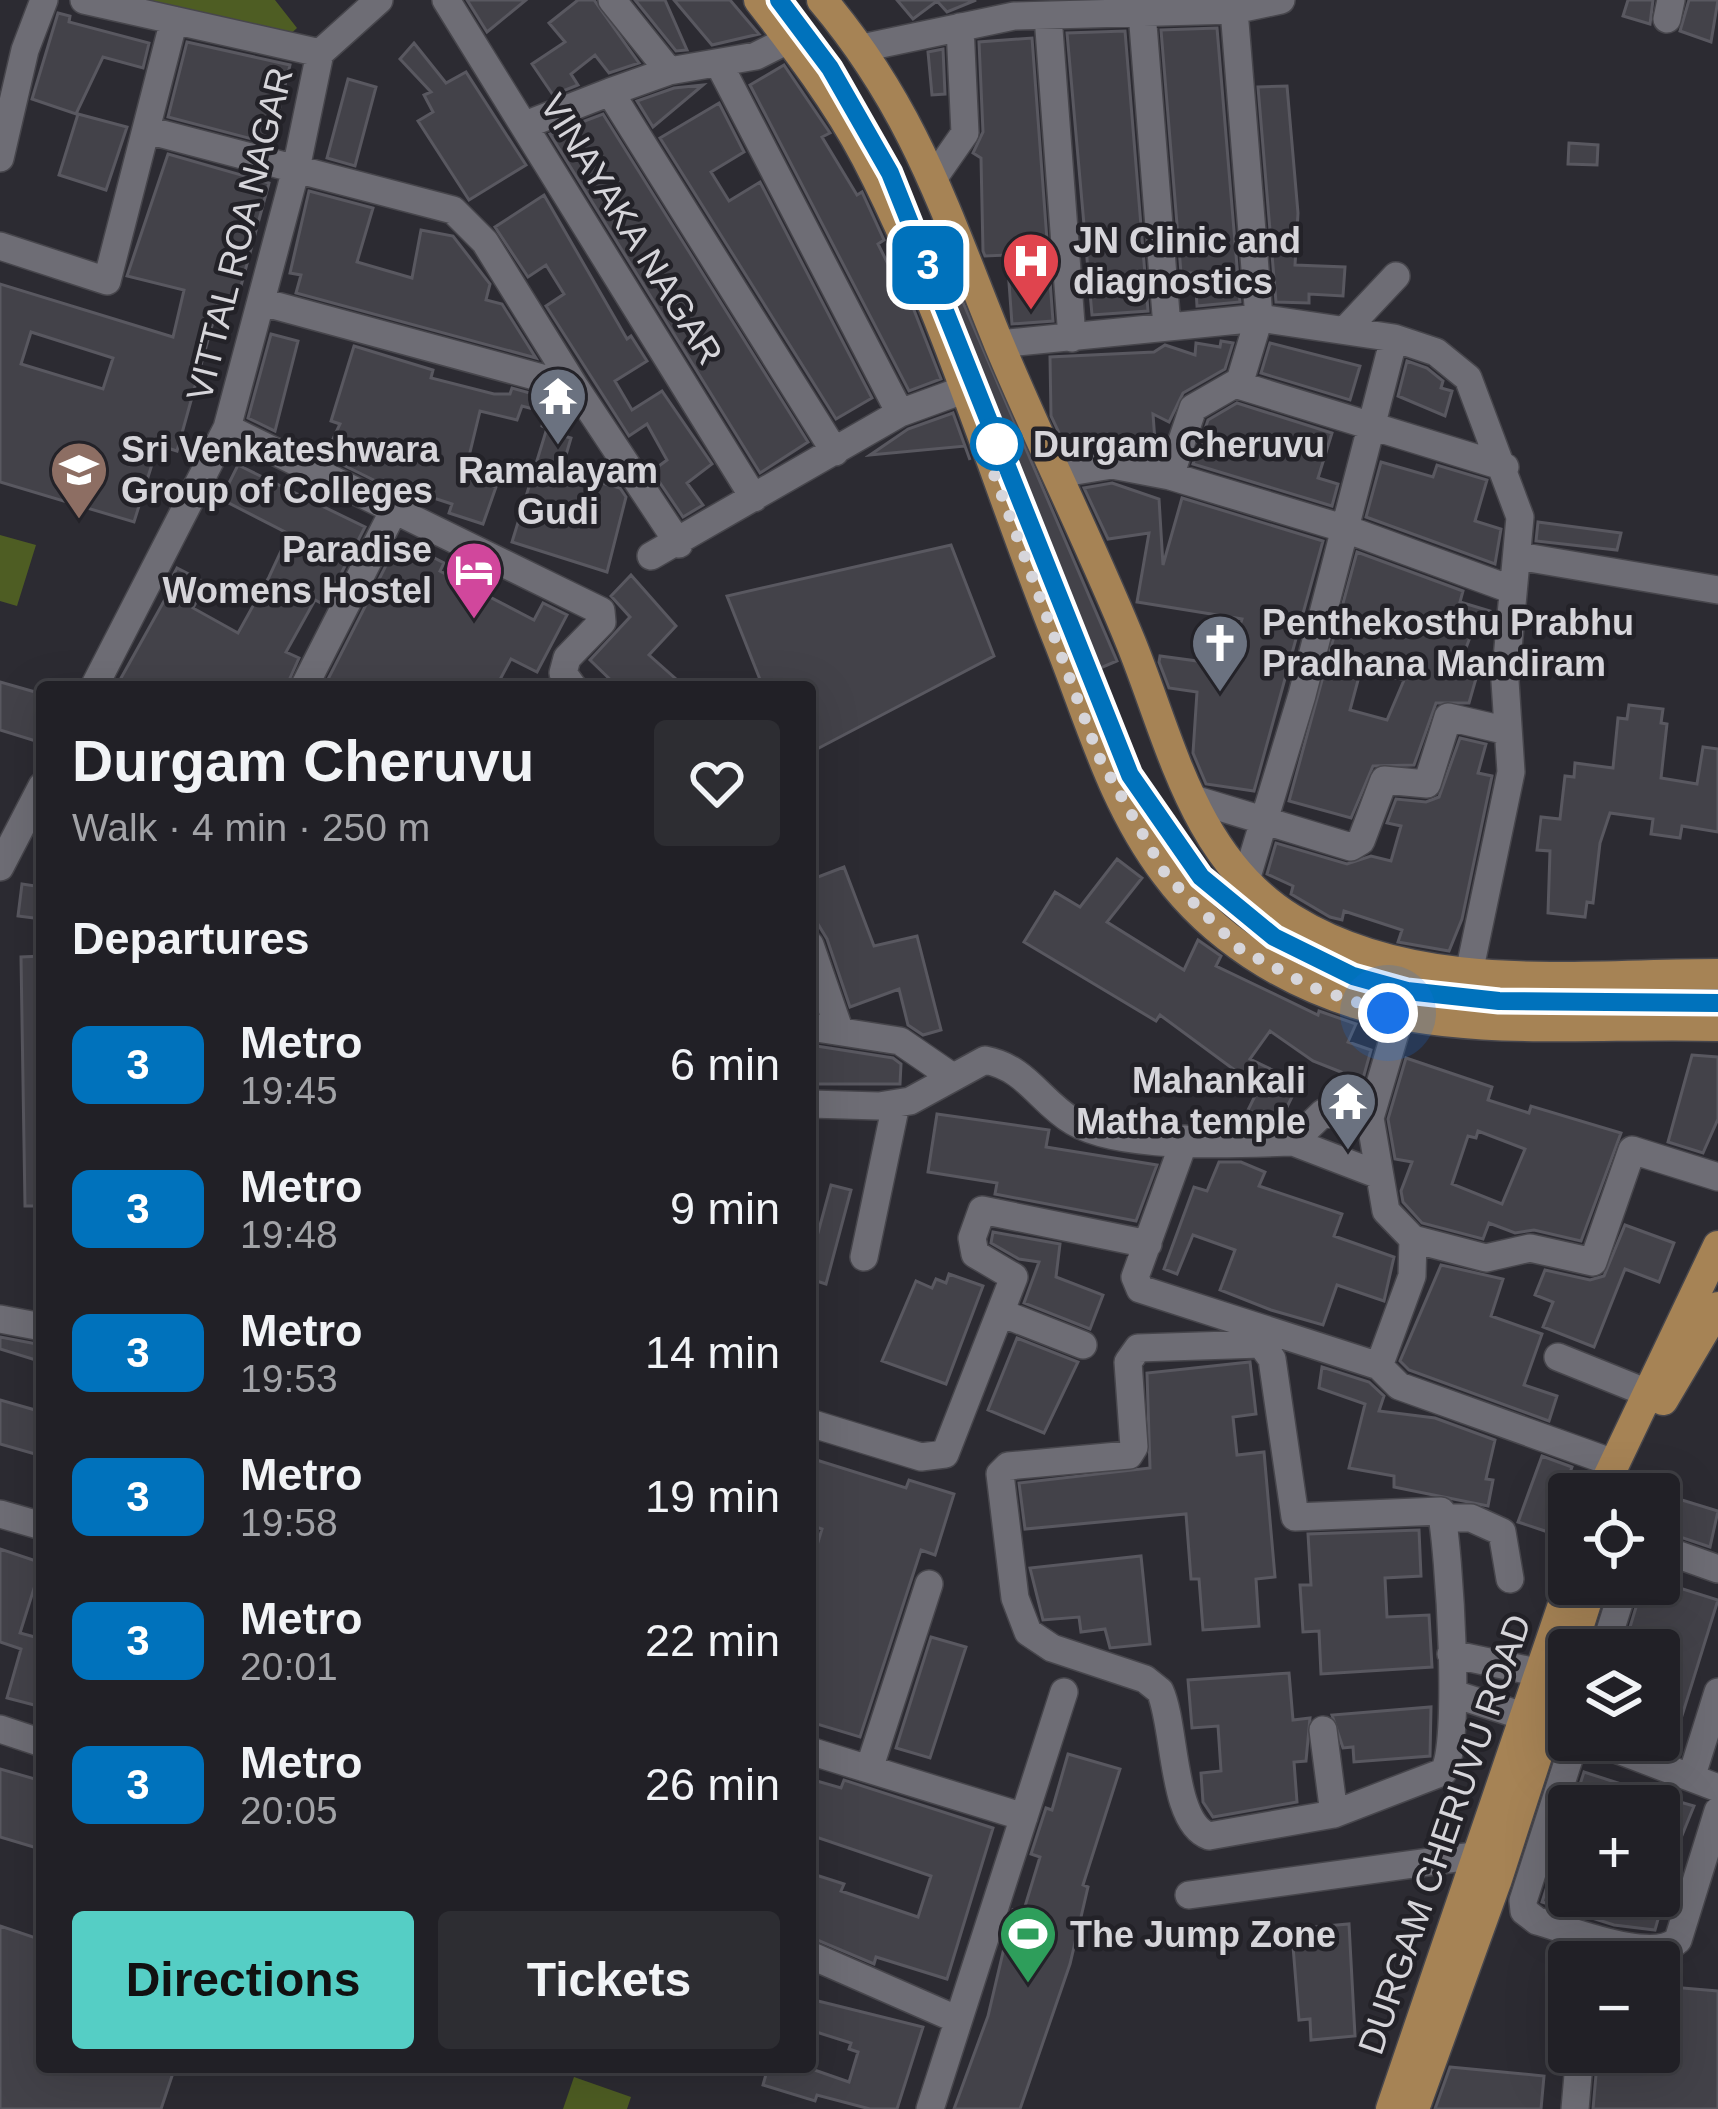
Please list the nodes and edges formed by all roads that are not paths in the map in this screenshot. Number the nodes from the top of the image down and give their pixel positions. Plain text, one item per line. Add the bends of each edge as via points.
1 (44, 0) edge
2 (84, 0) edge
3 (379, 0) edge
4 (446, 0) edge
5 (612, 0) edge
6 (759, 0) edge
7 (822, 0) edge
8 (1281, 0) edge
9 (1175, 6) edge
10 (1007, 8) edge
11 (1234, 10) junction
12 (1142, 12) junction
13 (1048, 16) junction
14 (174, 20) junction
15 (960, 27) junction
16 (790, 39) junction
17 (862, 48) junction
18 (320, 53) junction
19 (719, 64) junction
20 (669, 71) junction
21 (610, 92) junction
22 (526, 125) junction
23 (147, 130) junction
24 (0, 158) edge
25 (296, 169) junction
26 (935, 176) junction
27 (0, 246) edge
28 (1396, 276) dead end
29 (262, 302) junction
30 (1259, 318) junction
31 (1167, 327) junction
32 (1348, 327) junction
33 (1072, 338) junction
34 (1394, 338) junction
35 (999, 344) junction
36 (1235, 384) junction
37 (575, 387) junction
38 (963, 390) junction
39 (900, 412) junction
40 (1375, 426) junction
41 (227, 428) junction
42 (835, 452) junction
43 (1505, 467) junction
44 (1057, 474) junction
45 (1170, 476) junction
46 (754, 497) junction
47 (394, 509) junction
48 (1346, 529) junction
49 (679, 544) junction
50 (651, 556) dead end
51 (1517, 556) junction
52 (1510, 589) junction
53 (1718, 590) edge
54 (97, 681) edge
55 (307, 681) edge
56 (568, 681) edge
57 (1508, 731) junction
58 (36, 797) edge
59 (1190, 798) junction
60 (1264, 820) junction
61 (0, 866) edge
62 (1246, 880) junction
63 (1469, 973) junction
64 (1718, 974) edge
65 (816, 981) edge
66 (1400, 1016) junction
67 (1718, 1026) edge
68 (824, 1028) edge
69 (951, 1076) junction
70 (816, 1104) edge
71 (896, 1104) junction
72 (1370, 1118) junction
73 (1185, 1139) junction
74 (1293, 1142) junction
75 (1379, 1175) junction
76 (1718, 1177) edge
77 (1413, 1239) junction
78 (1148, 1244) junction
79 (1718, 1246) edge
80 (864, 1257) dead end
81 (1718, 1307) edge
82 (0, 1318) edge
83 (1004, 1318) junction
84 (36, 1326) edge
85 (1085, 1341) dead end
86 (1558, 1357) dead end
87 (1379, 1366) junction
88 (1646, 1392) junction
89 (816, 1425) edge
90 (1616, 1473) edge
91 (1622, 1473) edge
92 (1622, 1473) edge
93 (0, 1514) edge
94 (1442, 1518) junction
95 (36, 1524) edge
96 (1680, 1555) edge
97 (1718, 1569) edge
98 (1510, 1579) dead end
99 (929, 1584) dead end
100 (1563, 1605) edge
101 (1451, 1654) junction
102 (1540, 1673) junction
103 (913, 1680) dead end
104 (1064, 1692) dead end
105 (1718, 1692) edge
106 (1454, 1694) junction
107 (1548, 1703) edge
108 (1548, 1727) edge
109 (0, 1730) edge
110 (1323, 1730) dead end
111 (36, 1740) edge
112 (1548, 1742) edge
113 (816, 1753) edge
114 (1549, 1761) edge
115 (1652, 1761) edge
116 (877, 1769) junction
117 (1692, 1775) junction
118 (1718, 1788) edge
119 (1718, 1811) edge
120 (1334, 1814) junction
121 (1024, 1817) junction
122 (1491, 1844) junction
123 (1189, 1894) dead end
124 (816, 1958) edge
125 (956, 2019) junction
126 (1578, 2073) edge
127 (930, 2109) edge
128 (1391, 2109) edge
129 (1414, 2109) edge
130 (1575, 2109) edge

1 - 24 street
2 - 14 street
3 - 18 street
4 - 22 street, VINAYAKA NAGAR
5 - 20 street
6 - 16 main road
7 - 17 main road
8 - 11 street
9 - 11 street
9 - 12 street
10 - 13 street
10 - 15 street
11 - 30 street
12 - 13 street
12 - 31 street
13 - 33 street
14 - 18 street
14 - 23 street
15 - 17 street
15 - 26 street via 965,133
16 - 19 street
16 - 38 main road via 865,157
17 - 26 main road
18 - 25 street, VITTAL ROA NAGAR
19 - 20 street
19 - 39 street
20 - 21 street
21 - 22 street
21 - 42 street
22 - 46 street, VINAYAKA NAGAR
23 - 25 street
23 - 27 street via 107,281
25 - 29 street, VITTAL ROA NAGAR
25 - 37 street via 453,210 485,242
26 - 35 main road
28 - 32 street
29 - 37 street
29 - 41 street, VITTAL ROA NAGAR
30 - 31 street
30 - 32 street
30 - 36 street
31 - 33 street
32 - 34 street
33 - 35 street
34 - 40 street
34 - 43 street via 1436,352 1468,378
35 - 44 main road
36 - 40 street
36 - 45 street via 1189,414
37 - 49 street
38 - 39 street
38 - 66 main road via 1099,757 1166,875 1240,949 1312,987
39 - 42 street
40 - 43 street
40 - 48 street
41 - 47 street
41 - 54 street, VITTAL ROA NAGAR
42 - 46 street
43 - 51 street via 1520,518
44 - 45 street via 1112,465
44 - 59 main road
45 - 48 street
46 - 49 street
47 - 55 street
47 - 56 street via 602,611 602,622 567,658
48 - 52 street
48 - 60 street
49 - 50 street
51 - 52 street
51 - 53 street
52 - 57 street
57 - 60 street via 1448,717 1427,784 1384,780 1361,841 1351,847
57 - 63 street via 1511,772
58 - 61 street
59 - 60 street
59 - 62 main road
60 - 62 street
62 - 63 main road via 1294,921 1339,942
63 - 64 main road
65 - 68 street
66 - 67 main road
66 - 72 street
68 - 69 street via 900,1041
69 - 71 street
69 - 73 street via 985,1060 1008,1064 1086,1128
70 - 71 street
71 - 80 street
72 - 74 street via 1323,1113
72 - 75 street
73 - 74 street
73 - 78 street
74 - 75 street
75 - 77 street via 1386,1210
76 - 77 street via 1632,1150 1593,1262 1530,1248 1486,1258
77 - 87 street via 1412,1276
78 - 83 street via 982,1210 972,1246 981,1261 1013,1273
78 - 87 street via 1135,1277 1144,1292
79 - 88 main road
81 - 92 main road
82 - 84 street
83 - 85 street
83 - 89 street via 945,1454
86 - 88 street
87 - 90 street via 1400,1386
88 - 91 main road
93 - 95 street
94 - 98 street via 1472,1518 1502,1532
94 - 101 street
94 - 120 street via 1435,1508 1295,1516 1273,1359 1250,1342 1138,1348 1128,1362 1129,1455 1008,1466 1000,1474 1019,1617 1052,1648 1160,1691 1185,1813 1198,1832 1222,1835
96 - 97 street
99 - 116 street
100 - 102 main road, DURGAM CHERUVU ROAD
101 - 102 street
101 - 106 street
102 - 107 main road, DURGAM CHERUVU ROAD
103 - 116 street
104 - 121 street
105 - 117 street
106 - 108 street
106 - 120 street via 1448,1768
109 - 111 street
110 - 120 street
112 - 122 main road, DURGAM CHERUVU ROAD
113 - 116 street
114 - 119 street via 1523,1901 1537,1921 1651,1951 1671,1946
115 - 117 street
116 - 121 street
117 - 118 street
121 - 125 street
122 - 123 street
122 - 128 main road, DURGAM CHERUVU ROAD
122 - 129 main road, DURGAM CHERUVU ROAD
124 - 125 street
125 - 127 street
126 - 130 street

